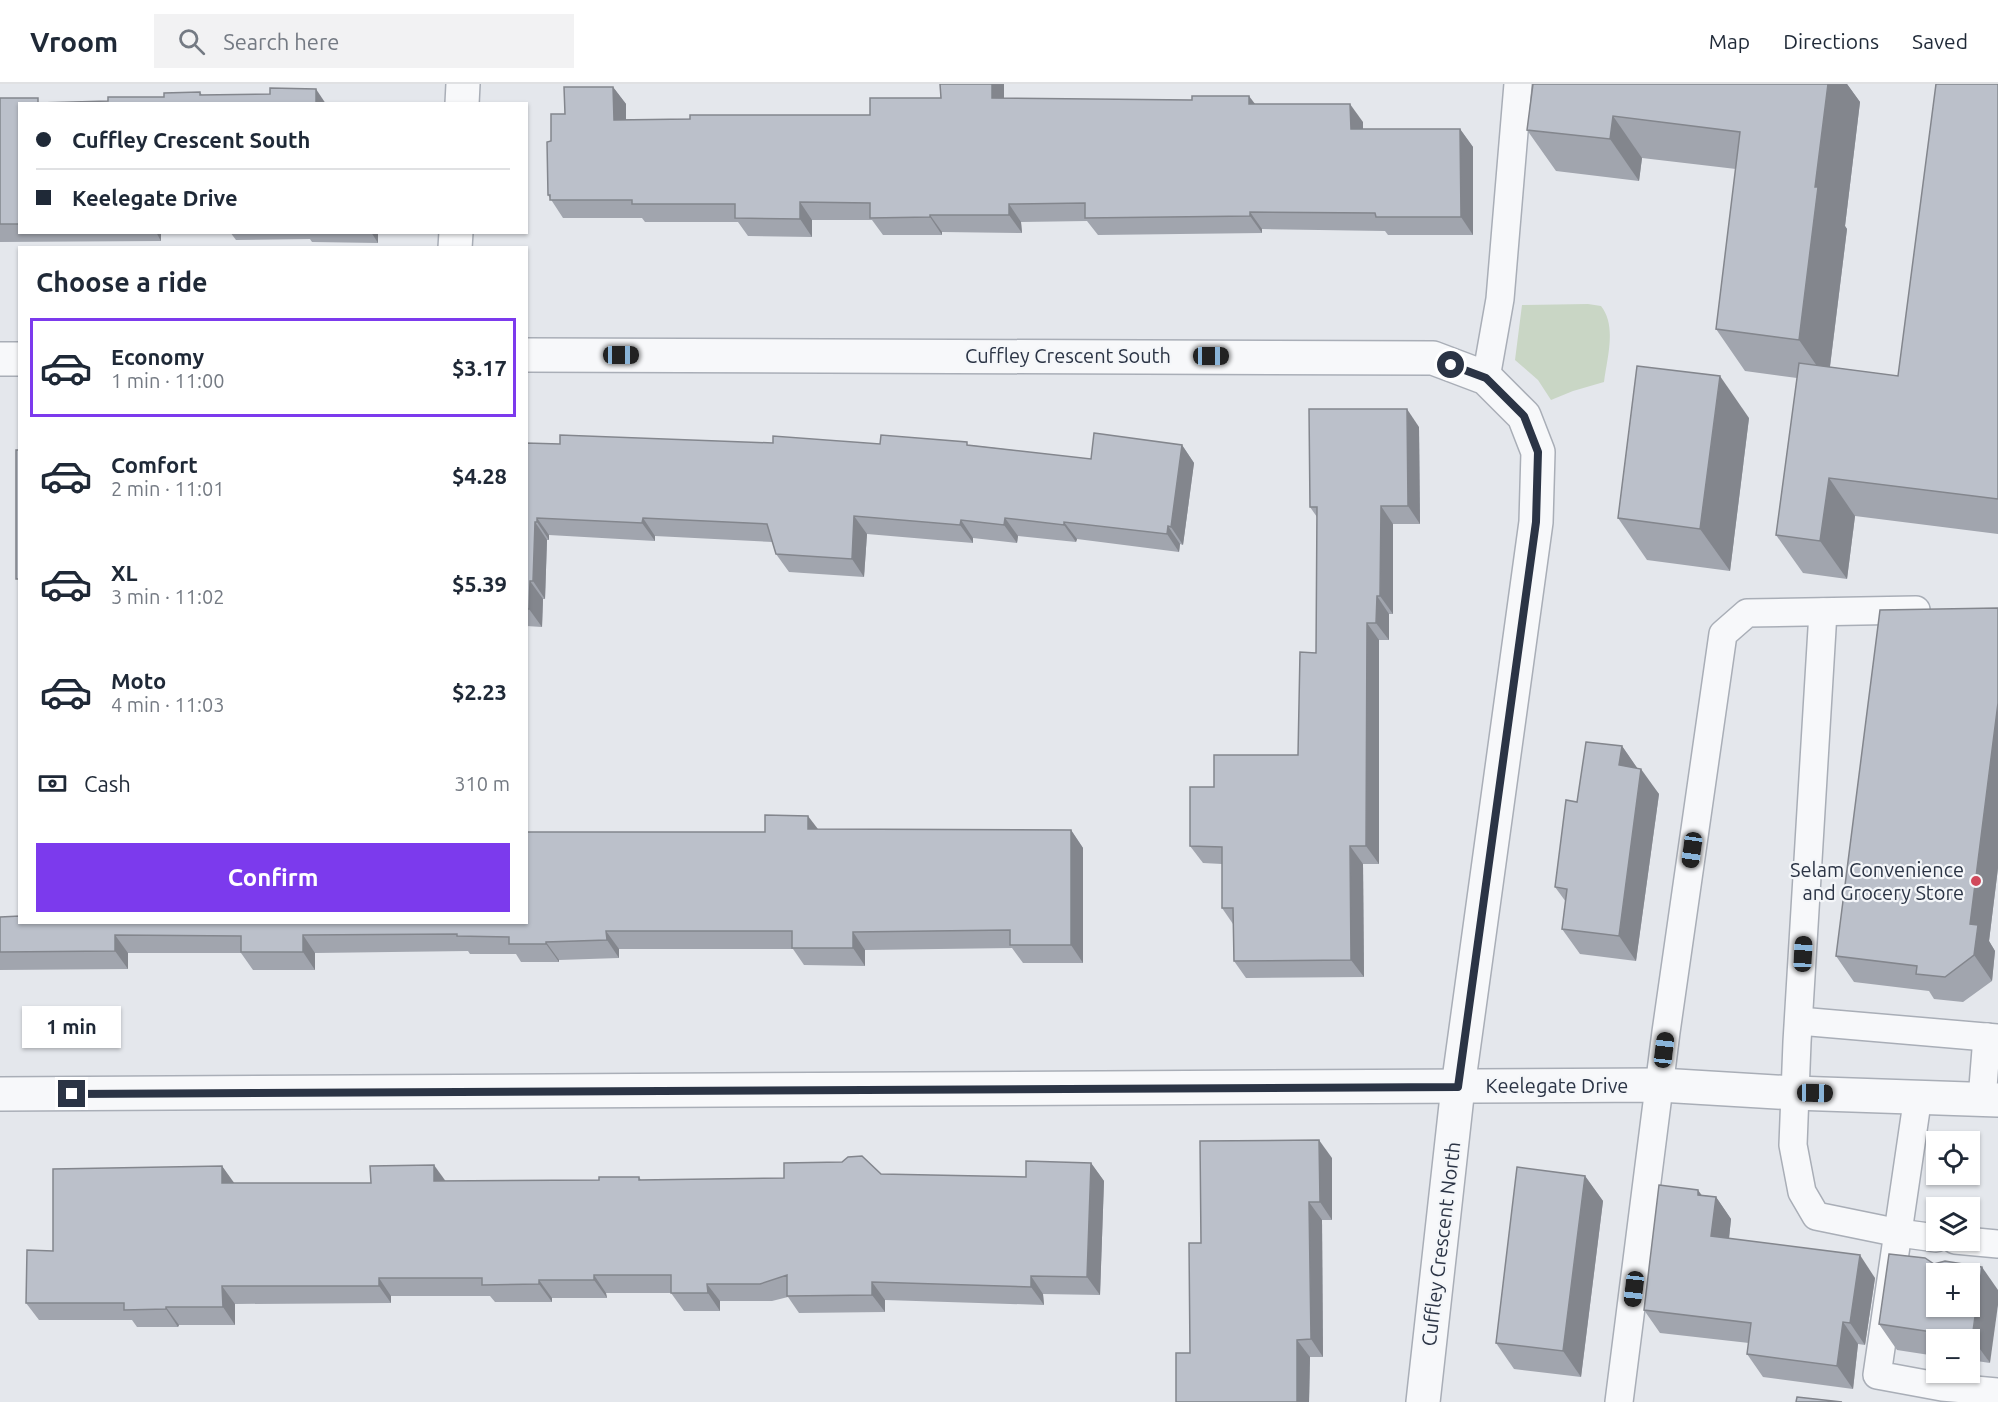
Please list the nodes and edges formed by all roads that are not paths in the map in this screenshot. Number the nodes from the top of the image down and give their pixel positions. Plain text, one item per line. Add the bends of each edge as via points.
1 (462, 84) edge
2 (1518, 84) edge
3 (462, 102) edge
4 (528, 355) edge
5 (18, 358) edge
6 (0, 359) edge
7 (1486, 378) junction
8 (1940, 610) edge
9 (1823, 612) junction
10 (1798, 1021) junction
11 (1993, 1037) edge
12 (1660, 1085) junction
13 (1458, 1087) junction
14 (1794, 1093) junction
15 (0, 1094) edge
16 (1918, 1096) junction
17 (1990, 1100) edge
18 (1899, 1233) junction
19 (1926, 1237) edge
20 (1998, 1244) edge
21 (1980, 1246) edge
22 (1926, 1379) edge
23 (1957, 1383) edge
24 (1998, 1392) edge
25 (1423, 1402) edge
26 (1619, 1402) edge

1 - 3 street
2 - 7 lane via 1500,299
4 - 7 street, Cuffley Crescent South via 1433,358
5 - 6 street
7 - 13 street, Cuffley Crescent South via 1524,416 1538,452 1536,522
8 - 9 lane
9 - 10 lane
9 - 12 lane via 1747,613 1723,634
10 - 11 lane
10 - 14 lane
11 - 17 lane
12 - 13 street, Keelegate Drive
12 - 14 street, Keelegate Drive
12 - 26 lane
13 - 15 street, Keelegate Drive
13 - 25 street, Cuffley Crescent North
14 - 16 street, Keelegate Drive
14 - 18 lane via 1793,1145 1802,1192 1816,1216
16 - 17 street, Keelegate Drive
16 - 18 lane
18 - 19 lane
18 - 22 lane via 1877,1376
20 - 21 lane
23 - 24 lane

